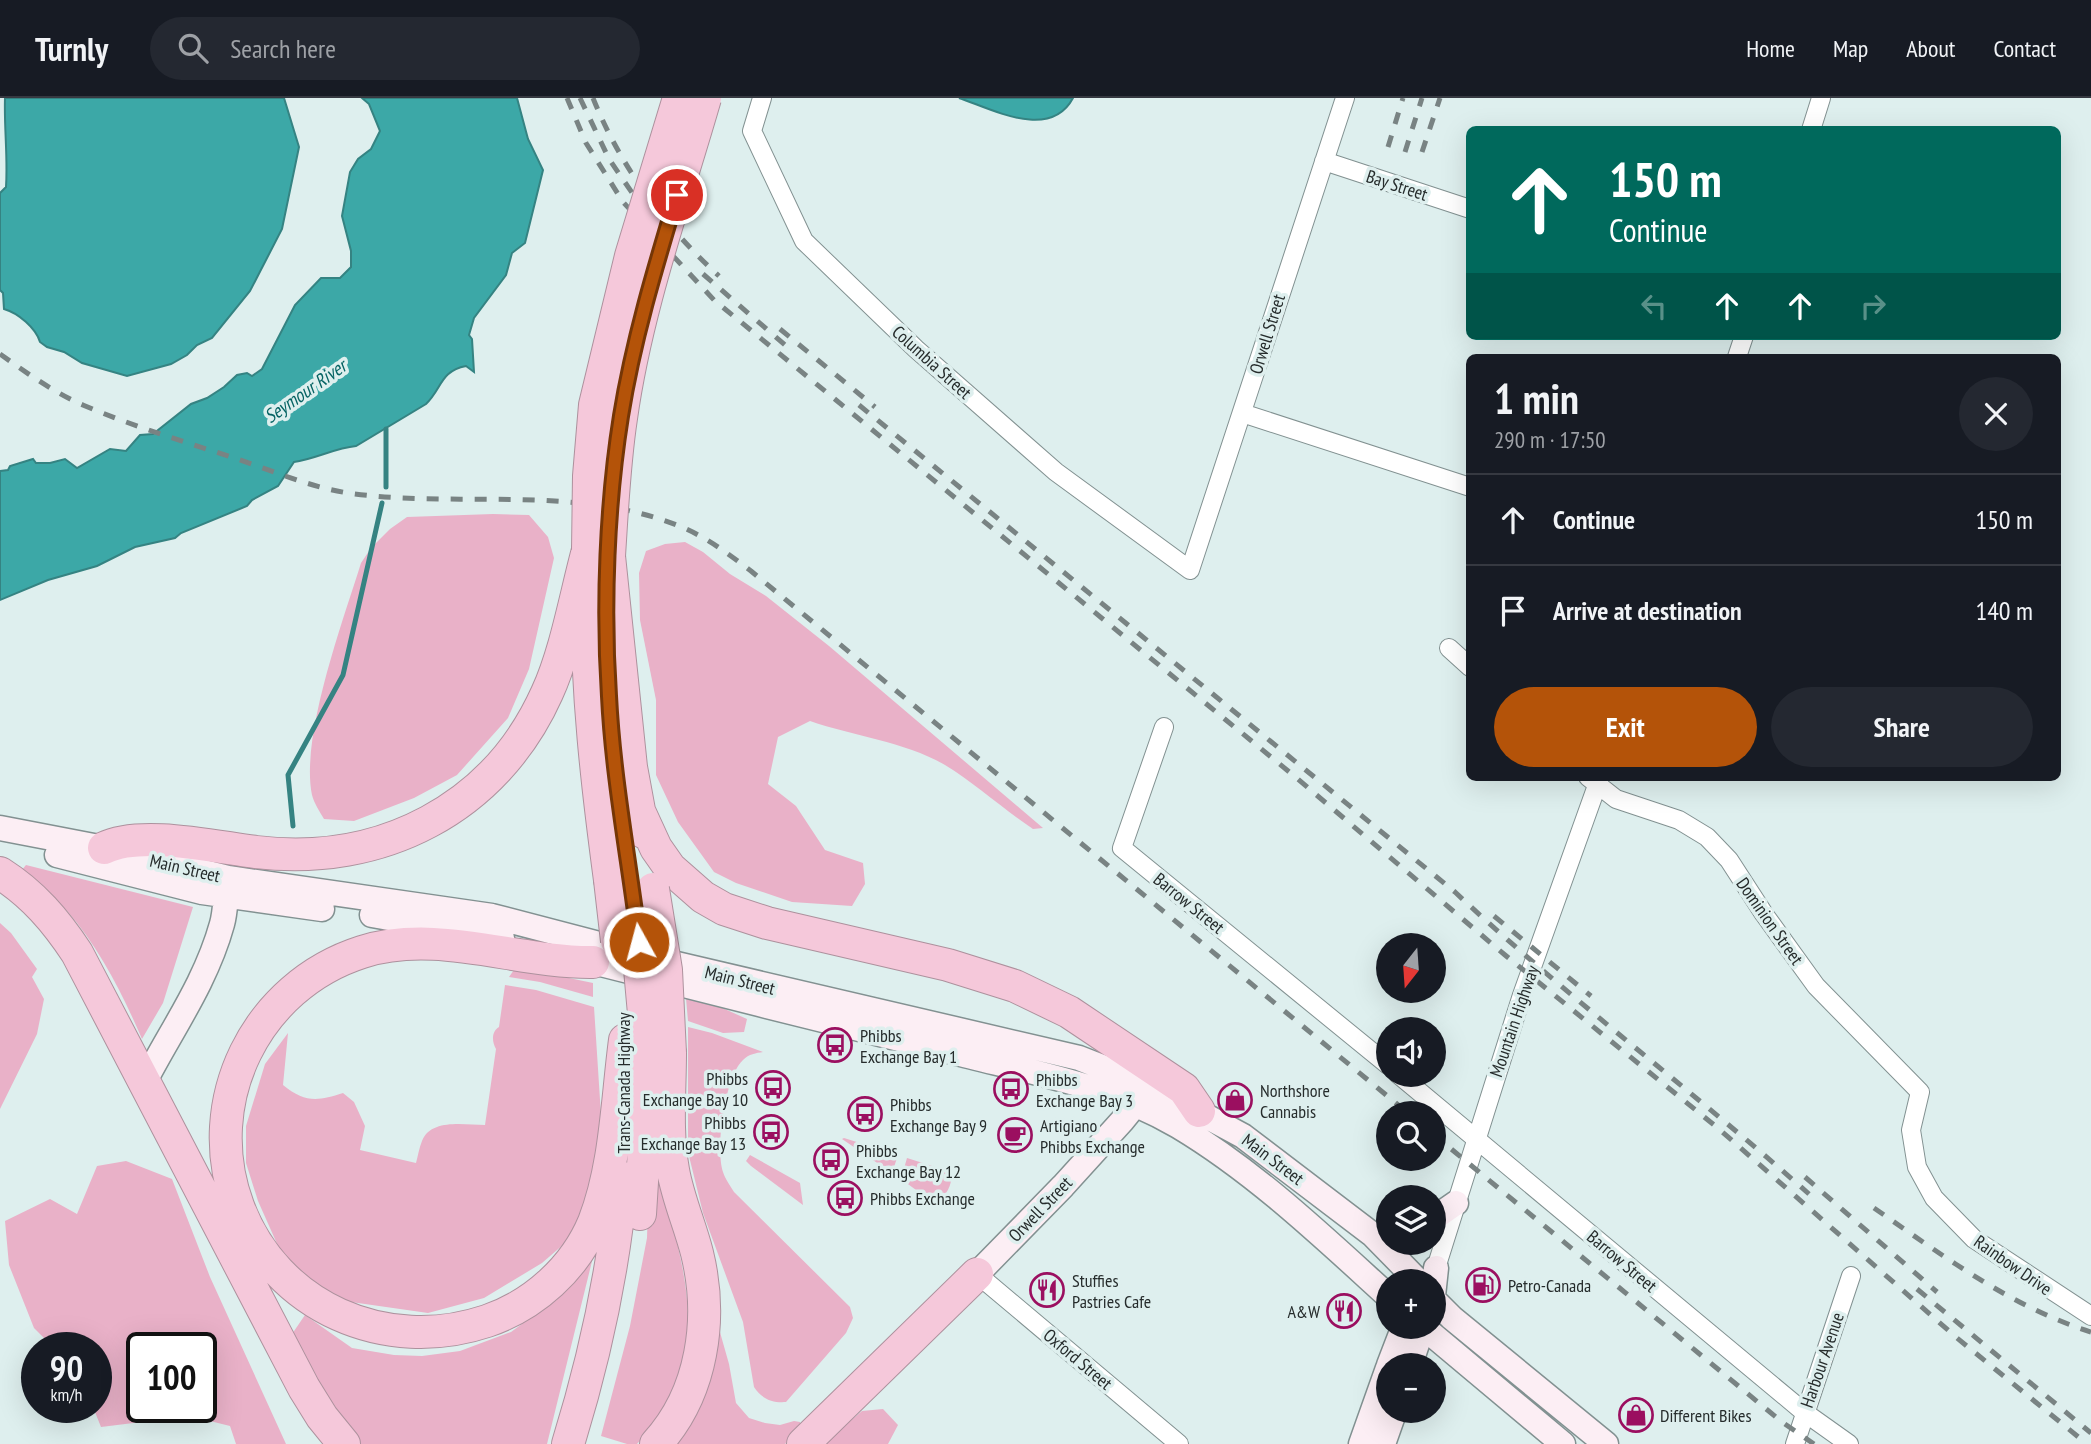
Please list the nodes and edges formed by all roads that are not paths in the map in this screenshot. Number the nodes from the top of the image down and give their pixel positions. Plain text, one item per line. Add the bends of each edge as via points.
1 (679, 98) edge
2 (705, 98) edge
3 (762, 98) edge
4 (1345, 98) edge
5 (1821, 98) edge
6 (1812, 126) edge
7 (1324, 161) junction
8 (1466, 208) edge
9 (1242, 413) junction
10 (1466, 486) edge
11 (598, 553) junction
12 (1190, 570) joint
13 (1449, 648) dead end
14 (1466, 663) edge
15 (1164, 727) dead end
16 (1595, 781) edge
17 (1596, 781) edge
18 (639, 811) junction
19 (0, 828) edge
20 (0, 842) edge
21 (104, 848) junction
22 (0, 873) edge
23 (632, 885) junction
24 (227, 887) junction
25 (593, 962) junction
26 (647, 1047) junction
27 (1376, 1055) edge
28 (1123, 1076) junction
29 (145, 1081) junction
30 (1413, 1087) edge
31 (1135, 1105) junction
32 (1199, 1111) junction
33 (1911, 1130) joint
34 (1475, 1139) junction
35 (1455, 1203) junction
36 (1446, 1210) edge
37 (1376, 1231) edge
38 (1402, 1255) edge
39 (1417, 1269) edge
40 (1428, 1269) edge
41 (977, 1274) junction
42 (1851, 1276) dead end
43 (1376, 1285) edge
44 (1446, 1311) edge
45 (265, 1315) junction
46 (2091, 1317) edge
47 (1437, 1339) edge
48 (1376, 1401) edge
49 (1804, 1412) junction
50 (1390, 1423) edge
51 (324, 1444) edge
52 (344, 1444) edge
53 (568, 1444) edge
54 (590, 1444) edge
55 (656, 1444) edge
56 (803, 1444) edge
57 (1179, 1444) edge
58 (1361, 1444) edge
59 (1383, 1444) edge
60 (1563, 1444) edge
61 (1606, 1444) edge
62 (1795, 1444) edge
63 (1849, 1444) edge

1 - 11 highway, bridge via 631,256 595,405 589,476
2 - 11 highway, bridge via 632,363
3 - 12 street, Columbia Street via 752,131 804,241 916,349 1056,472
4 - 7 street, Orwell Street
5 - 6 street
7 - 8 street, Bay Street
7 - 9 street, Orwell Street
9 - 10 street
9 - 12 street, Orwell Street
11 - 18 highway
11 - 21 highway via 549,690 527,733 496,771 437,818 387,840 331,853 270,854 150,840 116,842
11 - 23 highway, Trans-Canada Highway via 618,793
13 - 14 street
15 - 27 street, Barrow Street via 1122,848
16 - 34 street, Mountain Highway
17 - 33 street, Dominion Street via 1616,799 1679,820 1707,837 1729,860 1816,986 1920,1092
18 - 23 highway
18 - 32 highway via 670,868 724,909 1015,986 1069,1012 1184,1089
19 - 21 main road, Main Street
20 - 24 main road, Main Street via 195,891
21 - 24 main road, Main Street
22 - 29 highway via 59,924
23 - 26 highway, Trans-Canada Highway, bridge via 618,944
23 - 26 highway, bridge via 666,970
24 - 25 main road, Main Street via 458,929 568,952
24 - 28 main road, Main Street via 492,916 1056,1052
24 - 29 main road via 223,921 204,973
25 - 26 highway via 410,944 339,960 292,989 273,1008 246,1050 230,1102 230,1179 250,1232 292,1284 334,1313 360,1324 419,1334 496,1318 520,1307 557,1277 593,1223
25 - 31 main road, Main Street via 1068,1080
26 - 53 highway, Trans-Canada Highway via 624,1155 614,1250
26 - 54 highway, Trans-Canada Highway via 645,1156 632,1266
26 - 55 highway via 677,1190 702,1277 705,1324 687,1396
28 - 31 main road via 1133,1088
28 - 32 main road, Main Street
29 - 45 highway
30 - 34 street, Barrow Street
31 - 41 main road, Orwell Street
31 - 43 main road, Main Street via 1177,1126 1239,1169
32 - 37 main road, Main Street
33 - 46 street, Rainbow Drive via 1917,1167 1934,1198 1974,1239
34 - 35 street, Mountain Highway
34 - 49 street, Barrow Street
35 - 36 main road
35 - 40 street, Mountain Highway
38 - 39 main road, Main Street
41 - 56 highway
41 - 57 street, Oxford Street
42 - 49 street, Harbour Avenue
44 - 61 main road
45 - 51 highway
45 - 52 highway via 310,1398
47 - 60 main road
48 - 58 main road
49 - 62 street, Harbour Avenue
49 - 63 street, Barrow Street
50 - 59 main road

